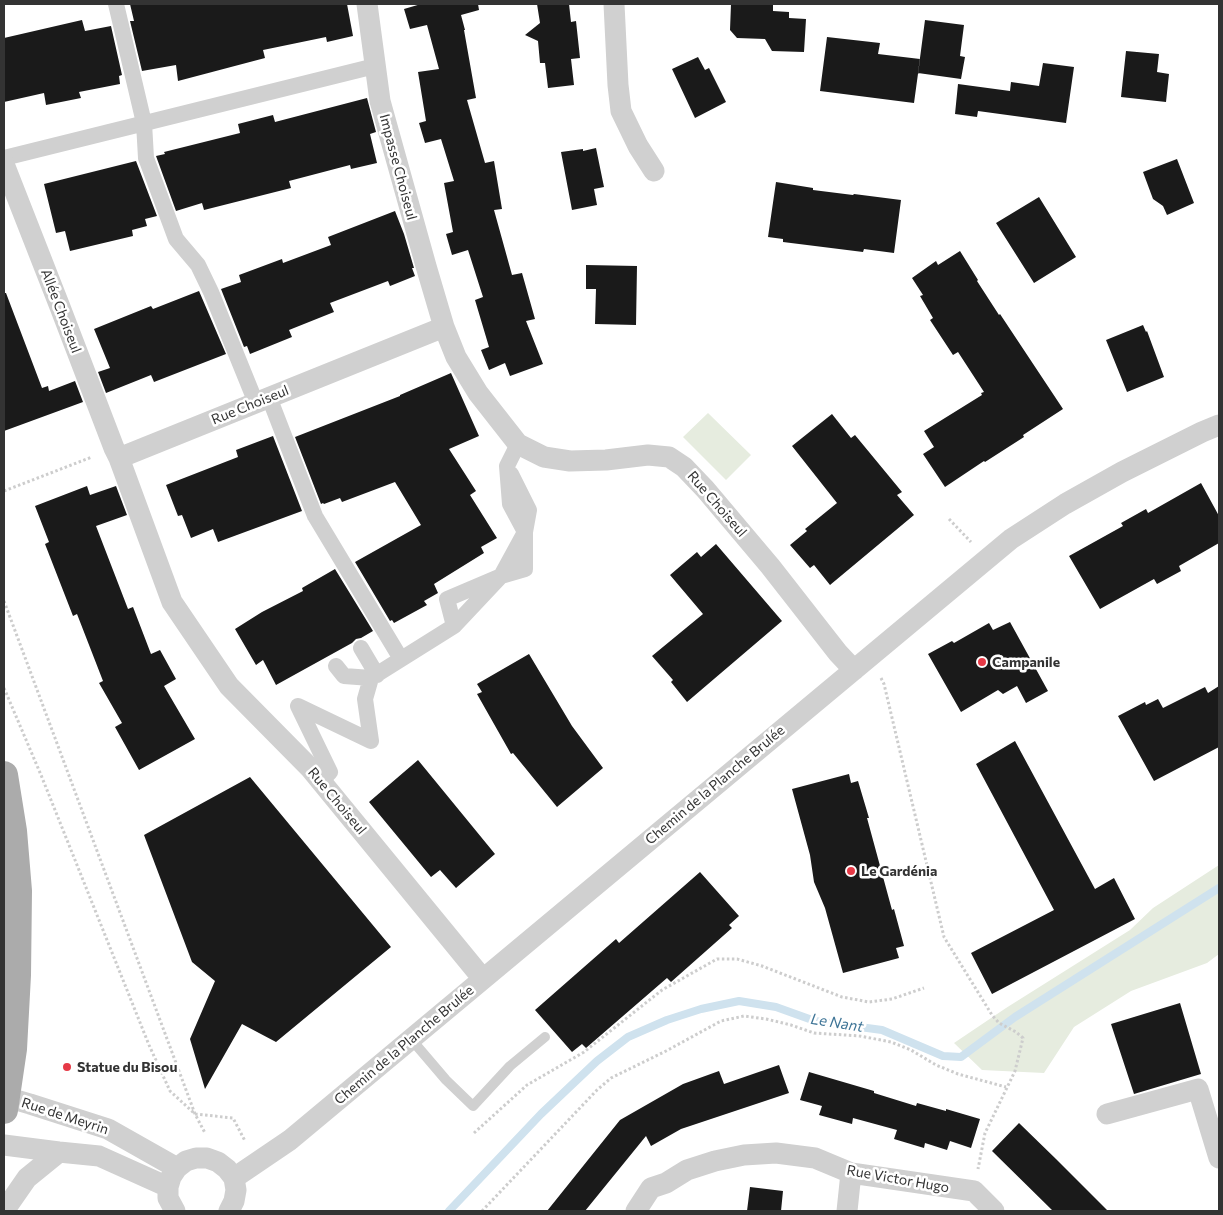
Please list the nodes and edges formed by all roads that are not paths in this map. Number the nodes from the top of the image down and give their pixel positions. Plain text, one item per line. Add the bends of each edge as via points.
1 (116, 4) edge
2 (367, 4) edge
3 (614, 4) edge
4 (375, 66) junction
5 (144, 123) junction
6 (4, 158) edge
7 (4, 164) edge
8 (654, 171) dead end
9 (444, 327) junction
10 (262, 400) junction
11 (1219, 426) edge
12 (518, 444) junction
13 (116, 453) junction
14 (498, 555) dead end
15 (501, 576) junction
16 (454, 626) junction
17 (361, 648) dead end
18 (400, 659) junction
19 (854, 670) junction
20 (374, 676) junction
21 (365, 699) junction
22 (4, 775) edge
23 (321, 782) junction
24 (483, 979) junction
25 (545, 1036) dead end
26 (411, 1039) junction
27 (5, 1102) edge
28 (1107, 1114) dead end
29 (4, 1145) edge
30 (59, 1152) junction
31 (1219, 1158) edge
32 (177, 1168) junction
33 (852, 1173) junction
34 (234, 1178) junction
35 (168, 1187) junction
36 (4, 1211) edge
37 (175, 1211) edge
38 (230, 1211) edge
39 (636, 1211) edge
40 (847, 1211) edge
41 (994, 1211) edge

1 - 5 street
2 - 4 street, Impasse Choiseul
3 - 8 street via 621,110
4 - 5 street
4 - 9 street, Impasse Choiseul via 380,101
5 - 6 street
5 - 10 street via 146,158 176,239 198,265
7 - 13 street, Allée Choiseul
9 - 10 street, Rue Choiseul
9 - 12 street, Rue Choiseul via 456,357 478,393
10 - 13 street, Rue Choiseul
10 - 18 street via 315,516
11 - 19 street, Chemin de la Planche Brulée via 1122,472 1011,539
12 - 15 street via 507,466 529,510 525,569
12 - 19 street, Rue Choiseul via 544,457 570,461 648,455 669,457 684,467
13 - 23 street, Rue Choiseul via 172,602 229,686
14 - 15 street
15 - 16 street
15 - 16 street via 447,599
16 - 18 street
17 - 20 street
18 - 20 street
19 - 24 street, Chemin de la Planche Brulée
20 - 21 street
20 - 21 street via 340,671
21 - 23 street via 371,741 298,706 330,772
22 - 27 main road via 18,891 13,1049
23 - 24 street, Rue Choiseul
24 - 26 street, Chemin de la Planche Brulée
25 - 26 lane via 510,1066 473,1106
26 - 34 street, Chemin de la Planche Brulée via 290,1140
27 - 32 street, Rue de Meyrin via 108,1129
28 - 31 street via 1198,1089
29 - 30 street, Rue de Meyrin
30 - 35 street, Rue de Meyrin via 99,1156
30 - 36 street via 27,1178
32 - 34 street via 186,1161 207,1158 218,1162
32 - 35 street
33 - 39 street, Rue Victor Hugo via 815,1158 776,1153 744,1155 687,1170 651,1188
33 - 40 street
33 - 41 street, Rue Victor Hugo via 974,1191
34 - 38 street via 236,1190
35 - 37 street via 168,1198

